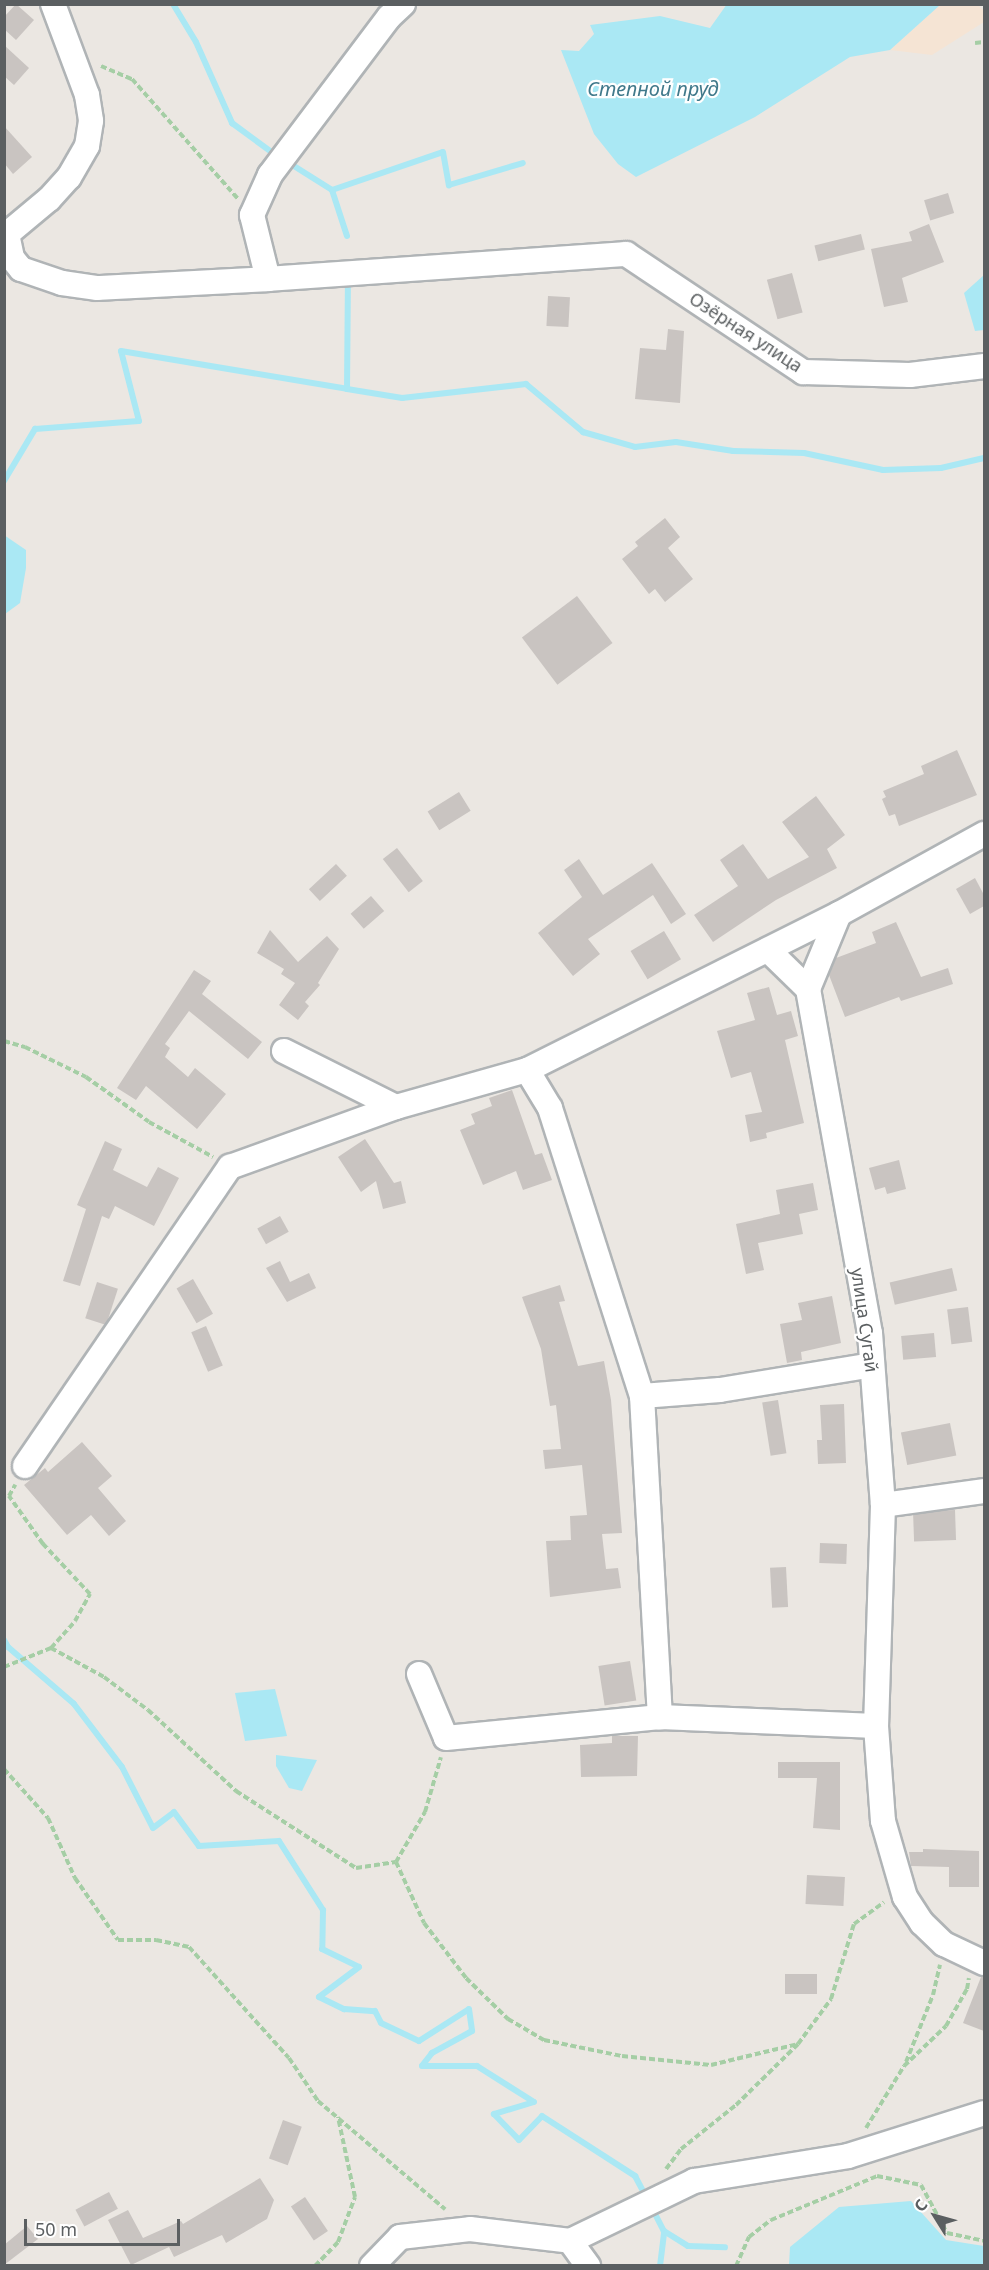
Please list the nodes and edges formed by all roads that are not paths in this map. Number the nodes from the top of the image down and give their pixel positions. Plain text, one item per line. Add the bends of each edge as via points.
1 (53, 4) edge
2 (404, 4) edge
3 (6, 235) edge
4 (13, 271) edge
5 (268, 279) junction
6 (984, 366) edge
7 (984, 834) edge
8 (839, 915) junction
9 (768, 950) junction
10 (808, 989) junction
11 (284, 1051) dead end
12 (527, 1070) junction
13 (396, 1107) junction
14 (872, 1365) junction
15 (642, 1396) junction
16 (25, 1466) road end
17 (984, 1491) edge
18 (883, 1505) junction
19 (419, 1674) dead end
20 (660, 1717) junction
21 (876, 1726) junction
22 (978, 1961) edge
23 (984, 2113) edge
24 (570, 2241) junction
25 (372, 2265) edge
26 (588, 2265) edge

1 - 3 street via 87,96 91,121 87,146 69,177 49,199
2 - 5 street via 389,17 270,175 252,215
3 - 4 street
4 - 5 street via 98,288
5 - 6 street, Озёрная улица via 626,254 803,372 910,375
7 - 8 street
8 - 9 street
8 - 10 street
9 - 10 street
9 - 12 street
10 - 14 street, улица Сугай
11 - 13 street
12 - 13 street
12 - 15 street via 550,1108
13 - 16 street via 230,1167
14 - 15 street via 720,1390
14 - 18 street, улица Сугай
15 - 20 street
17 - 18 street
18 - 21 street, улица Сугай
19 - 20 street via 446,1738
20 - 21 street
21 - 22 street, улица Сугай via 883,1821 905,1897 922,1923 944,1944
23 - 24 street via 848,2156 694,2181
24 - 25 street via 470,2229 400,2236
24 - 26 street

